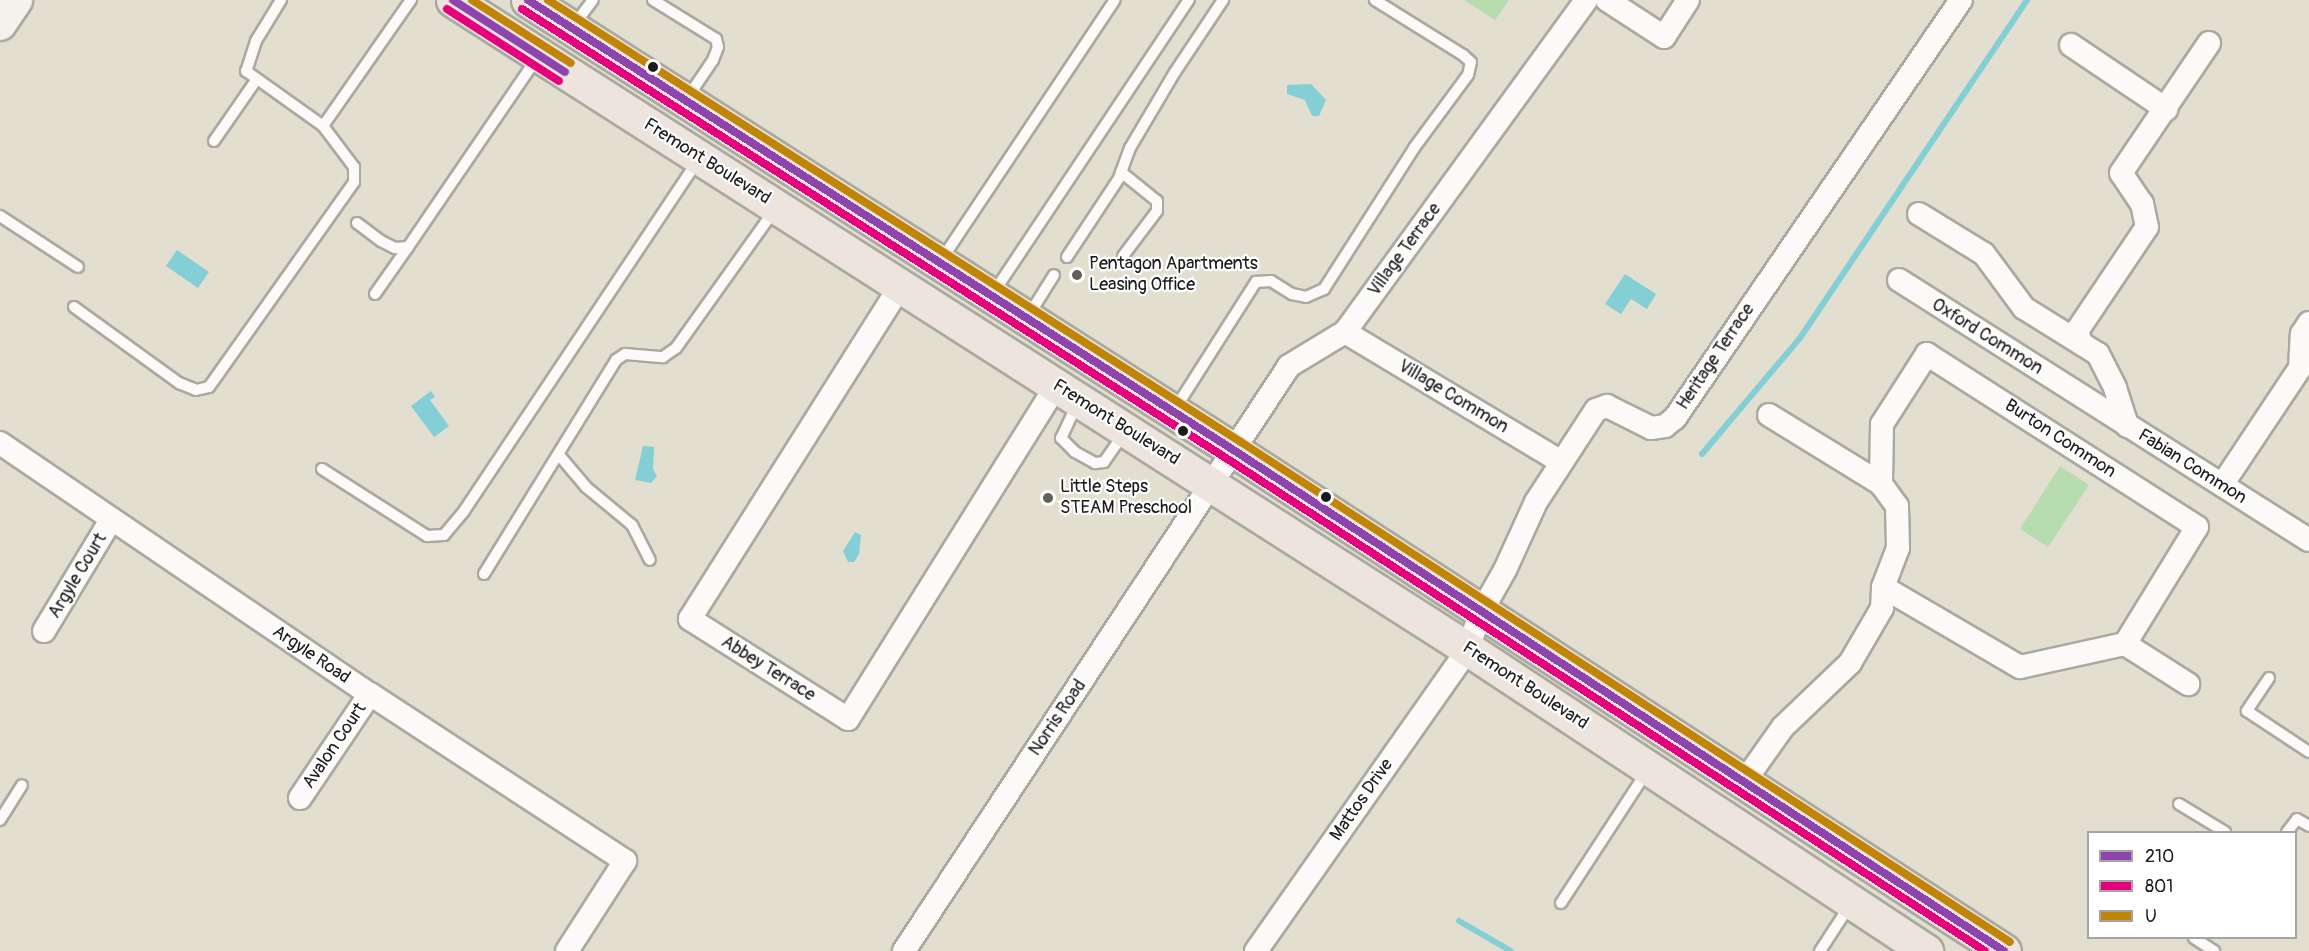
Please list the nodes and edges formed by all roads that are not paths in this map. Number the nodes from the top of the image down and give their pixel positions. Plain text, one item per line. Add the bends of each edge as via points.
1 (281, 0) edge
2 (411, 0) edge
3 (453, 0) edge
4 (593, 0) edge
5 (653, 0) edge
6 (1115, 0) edge
7 (1189, 0) edge
8 (1223, 0) edge
9 (1375, 0) edge
10 (1586, 0) edge
11 (1607, 0) edge
12 (1688, 0) edge
13 (1961, 0) edge
14 (550, 10) edge
15 (2209, 43) dead end
16 (2071, 45) dead end
17 (538, 56) junction
18 (257, 79) junction
19 (686, 101) junction
20 (2166, 109) junction
21 (323, 126) junction
22 (214, 141) dead end
23 (700, 157) junction
24 (1121, 172) junction
25 (777, 206) junction
26 (1919, 214) dead end
27 (0, 216) edge
28 (357, 223) dead end
29 (408, 247) junction
30 (1123, 256) dead end
31 (1067, 257) dead end
32 (940, 263) junction
33 (78, 267) dead end
34 (1054, 275) dead end
35 (1899, 280) dead end
36 (902, 285) junction
37 (375, 294) dead end
38 (992, 295) junction
39 (74, 307) dead end
40 (1026, 319) junction
41 (2309, 323) edge
42 (1346, 332) junction
43 (2081, 343) junction
44 (1068, 392) junction
45 (2076, 393) joint
46 (1173, 412) junction
47 (1769, 416) dead end
48 (2127, 426) junction
49 (1127, 429) junction
50 (0, 443) edge
51 (1234, 451) junction
52 (559, 455) junction
53 (1561, 462) junction
54 (322, 469) dead end
55 (1881, 484) junction
56 (1213, 485) junction
57 (2222, 485) junction
58 (111, 520) junction
59 (2309, 540) edge
60 (650, 560) dead end
61 (484, 574) dead end
62 (1883, 587) junction
63 (1480, 614) junction
64 (44, 631) dead end
65 (2125, 644) junction
66 (1468, 649) junction
67 (2269, 678) dead end
68 (2188, 684) dead end
69 (369, 694) junction
70 (2309, 752) edge
71 (1649, 768) junction
72 (1744, 782) junction
73 (21, 785) dead end
74 (300, 798) dead end
75 (2179, 804) dead end
76 (0, 820) edge
77 (2309, 826) edge
78 (2222, 831) edge
79 (2288, 831) edge
80 (1852, 902) junction
81 (1561, 903) dead end
82 (2196, 939) edge
83 (567, 951) edge
84 (904, 951) edge
85 (1256, 951) edge
86 (1820, 951) edge
87 (1926, 951) edge
88 (2004, 951) edge
89 (2214, 951) edge

1 - 18 lane via 246,62 246,71
2 - 21 lane
3 - 17 main road, Fremont Boulevard
4 - 14 lane
5 - 19 lane via 716,39 718,47 712,60
6 - 32 lane
7 - 38 lane
8 - 24 lane via 1174,72 1130,148
9 - 46 lane via 1471,62 1468,75 1414,148 1324,289 1306,297 1292,294 1271,281 1256,282
10 - 42 street, Village Terrace
11 - 12 street via 1664,37
13 - 53 street, Heritage Terrace via 1675,418 1665,426 1651,428 1607,406 1596,410
14 - 19 main road, Fremont Boulevard
15 - 20 street
16 - 20 street
17 - 23 main road, Fremont Boulevard
17 - 29 lane
18 - 21 lane
18 - 22 lane
19 - 32 main road, Fremont Boulevard
20 - 43 street via 2121,173 2142,204 2147,227 2078,331
21 - 39 lane via 354,167 354,182 209,387 196,390 179,383
23 - 25 main road, Fremont Boulevard
23 - 54 lane via 464,511 444,535 426,536
24 - 30 lane via 1156,201 1156,211
24 - 31 lane
25 - 36 main road, Fremont Boulevard
25 - 52 lane via 676,348 663,357 625,354 616,360
26 - 43 street via 1984,254 2024,308
27 - 33 lane
28 - 29 lane via 395,248
29 - 37 lane
32 - 38 main road, Fremont Boulevard
34 - 40 lane
35 - 45 street, Oxford Common
36 - 44 main road, Fremont Boulevard
36 - 44 street, Abbey Terrace via 690,619 848,720
38 - 40 main road, Fremont Boulevard
40 - 46 main road, Fremont Boulevard
41 - 57 street via 2302,334 2300,368
42 - 51 street, Village Terrace via 1289,366
42 - 53 street, Village Common
43 - 48 street via 2098,354 2115,388
44 - 49 main road, Fremont Boulevard
44 - 49 lane via 1061,438 1076,452 1095,463 1104,462
45 - 48 street, Fabian Common
46 - 51 main road, Fremont Boulevard
47 - 55 street
48 - 57 street, Fabian Common
49 - 56 main road, Fremont Boulevard
50 - 58 street, Argyle Road
51 - 56 street, Village Terrace
51 - 63 main road, Fremont Boulevard
52 - 60 lane via 586,487 632,525
52 - 61 lane
53 - 63 street, Heritage Terrace via 1536,502
55 - 62 street via 1897,507 1898,548
55 - 65 street, Burton Common via 1882,424 1927,354 2197,527
56 - 66 main road, Fremont Boulevard
56 - 84 street, Norris Road
57 - 59 street, Fabian Common
58 - 64 street, Argyle Court
58 - 69 street, Argyle Road
62 - 65 street via 2020,667
62 - 72 street via 1882,608 1850,663 1783,727
63 - 66 street, Heritage Terrace
63 - 72 main road, Fremont Boulevard
65 - 68 street
66 - 71 main road, Fremont Boulevard
66 - 85 street, Mattos Drive
67 - 70 lane via 2247,711
69 - 74 street, Avalon Court
69 - 83 street, Argyle Road via 625,861
71 - 80 main road, Fremont Boulevard
71 - 81 lane
72 - 88 main road, Fremont Boulevard
73 - 76 lane
75 - 78 lane
77 - 79 lane via 2297,819
80 - 86 lane
80 - 87 main road, Fremont Boulevard
82 - 89 lane

